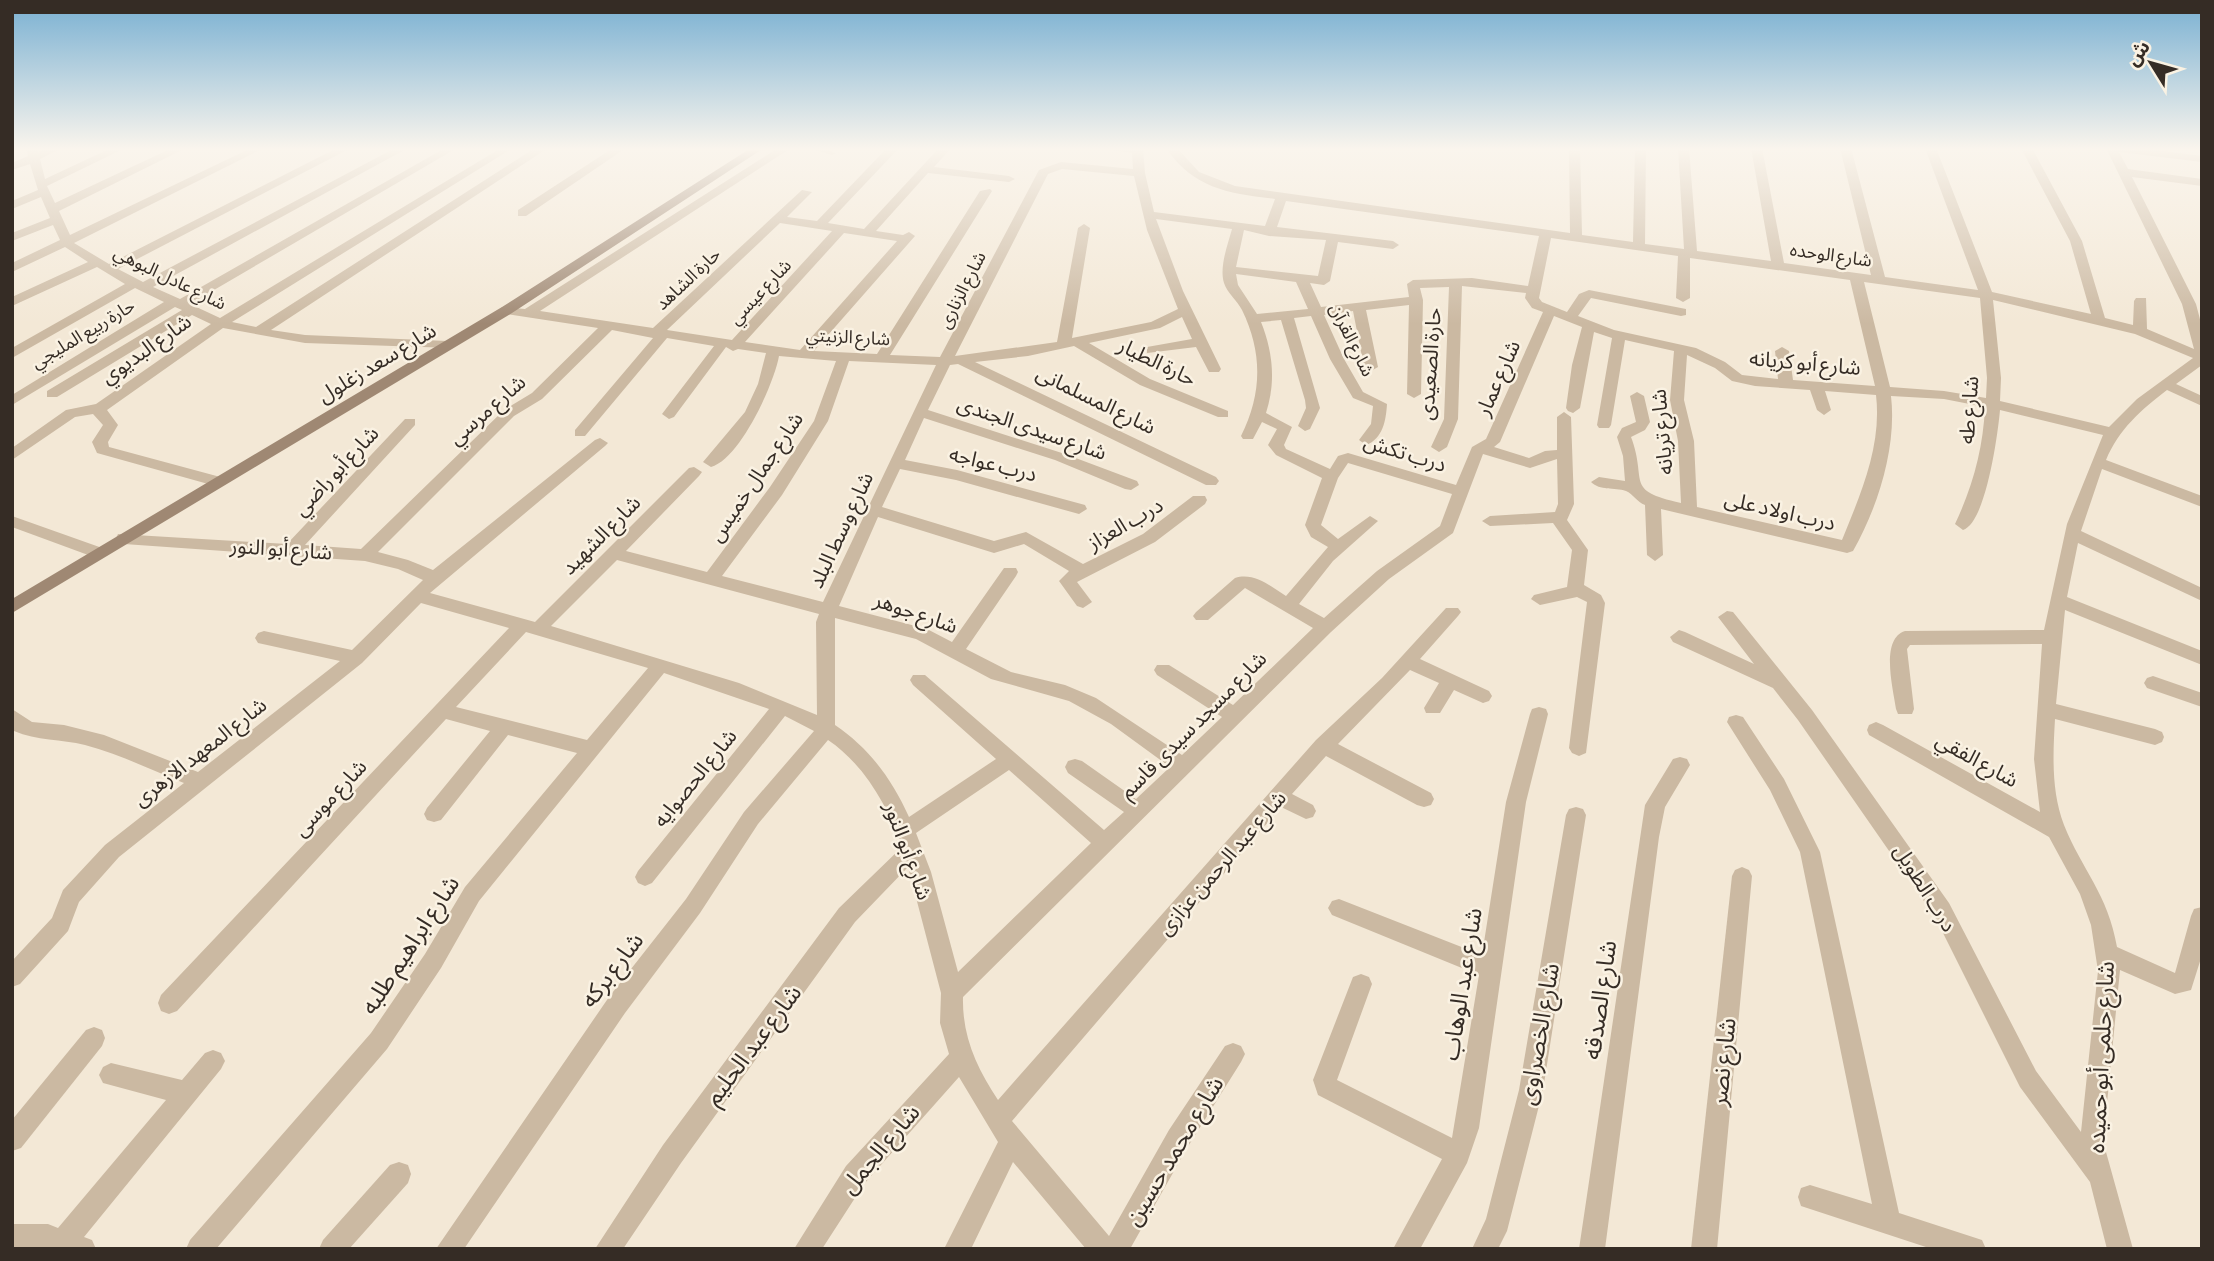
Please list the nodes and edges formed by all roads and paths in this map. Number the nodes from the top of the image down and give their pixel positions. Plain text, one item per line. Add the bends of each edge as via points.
1 (51, 207) edge
2 (69, 207) edge
3 (142, 207) edge
4 (225, 207) edge
5 (289, 207) edge
6 (351, 207) edge
7 (411, 207) edge
8 (451, 207) edge
9 (531, 207) edge
10 (667, 207) edge
11 (693, 207) edge
12 (791, 207) edge
13 (837, 207) edge
14 (891, 207) edge
15 (976, 207) edge
16 (1026, 207) edge
17 (1147, 207) edge
18 (1278, 207) edge
19 (1344, 207) edge
20 (1576, 207) edge
21 (1640, 207) edge
22 (1686, 207) edge
23 (1767, 207) edge
24 (1861, 207) edge
25 (1953, 207) edge
26 (2058, 207) edge
27 (2141, 207) edge
28 (522, 213) dead end
29 (54, 215) junction
30 (1150, 215) junction
31 (778, 219) junction
32 (819, 226) junction
33 (1084, 228) dead end
34 (841, 229) junction
35 (1238, 229) junction
36 (1269, 232) junction
37 (867, 233) junction
38 (1545, 235) junction
39 (12, 237) edge
40 (1332, 239) junction
41 (1576, 239) junction
42 (68, 244) junction
43 (1393, 246) dead end
44 (1639, 247) junction
45 (1688, 254) junction
46 (1777, 265) junction
47 (104, 266) junction
48 (12, 268) edge
49 (1231, 270) junction
50 (1856, 276) junction
51 (1302, 280) junction
52 (1880, 280) junction
53 (1456, 282) junction
54 (139, 285) junction
55 (1532, 290) junction
56 (1986, 294) junction
57 (1683, 298) dead end
58 (1416, 300) junction
59 (2141, 301) dead end
60 (12, 302) edge
61 (182, 305) junction
62 (1359, 307) junction
63 (507, 310) junction
64 (1185, 311) junction
65 (1317, 311) junction
66 (1549, 312) junction
67 (1681, 312) dead end
68 (526, 314) junction
69 (1286, 315) junction
70 (1253, 319) junction
71 (1569, 319) junction
72 (2099, 319) junction
73 (221, 323) junction
74 (1589, 326) junction
75 (607, 327) junction
76 (2140, 331) junction
77 (258, 332) junction
78 (659, 335) junction
79 (1619, 336) junction
80 (1070, 342) junction
81 (1200, 342) junction
82 (447, 345) junction
83 (727, 346) junction
84 (1681, 349) junction
85 (1152, 350) dead end
86 (1782, 351) dead end
87 (773, 352) junction
88 (12, 354) edge
89 (803, 355) junction
90 (2202, 356) edge
91 (844, 357) junction
92 (881, 358) junction
93 (953, 360) junction
94 (1371, 367) dead end
95 (1214, 369) dead end
96 (1786, 385) junction
97 (2168, 385) junction
98 (1816, 386) junction
99 (1882, 390) junction
100 (52, 394) dead end
101 (1414, 394) dead end
102 (1637, 396) dead end
103 (12, 401) edge
104 (2202, 402) edge
105 (1993, 405) junction
106 (100, 408) junction
107 (1824, 410) dead end
108 (919, 412) junction
109 (669, 414) dead end
110 (1223, 414) dead end
111 (1259, 416) junction
112 (410, 422) dead end
113 (1604, 425) dead end
114 (1305, 426) dead end
115 (580, 433) dead end
116 (2112, 433) junction
117 (1248, 436) dead end
118 (1366, 440) dead end
119 (600, 443) dead end
120 (1438, 447) dead end
121 (1479, 448) junction
122 (12, 455) edge
123 (1566, 456) junction
124 (711, 462) dead end
125 (2098, 462) junction
126 (895, 463) junction
127 (694, 472) dead end
128 (1331, 475) junction
129 (1211, 481) dead end
130 (219, 482) junction
131 (1599, 482) dead end
132 (1131, 485) dead end
133 (1633, 487) junction
134 (1462, 492) junction
135 (1199, 500) dead end
136 (1653, 502) junction
137 (2202, 502) edge
138 (1079, 509) dead end
139 (873, 510) junction
140 (1689, 511) junction
141 (1559, 517) junction
142 (1523, 519) junction
143 (1370, 521) dead end
144 (1489, 521) dead end
145 (12, 522) edge
146 (1964, 524) dead end
147 (1537, 533) dead end
148 (2073, 534) junction
149 (124, 538) junction
150 (1338, 546) junction
151 (292, 549) junction
152 (99, 553) junction
153 (612, 553) junction
154 (365, 555) junction
155 (1655, 555) dead end
156 (1082, 571) junction
157 (1010, 572) dead end
158 (435, 578) junction
159 (711, 579) junction
160 (1576, 590) junction
161 (2202, 595) edge
162 (418, 596) junction
163 (1540, 599) dead end
164 (2057, 600) junction
165 (1083, 602) dead end
166 (1288, 605) junction
167 (12, 607) edge
168 (828, 609) junction
169 (1452, 612) dead end
170 (1202, 616) dead end
171 (1727, 617) dead end
172 (531, 626) junction
173 (1325, 627) junction
174 (1679, 636) dead end
175 (2052, 637) junction
176 (264, 638) dead end
177 (956, 650) junction
178 (356, 658) junction
179 (2202, 658) edge
180 (1408, 661) junction
181 (660, 666) junction
182 (1163, 670) dead end
183 (919, 680) dead end
184 (1450, 681) junction
185 (1780, 683) junction
186 (2152, 684) dead end
187 (1483, 696) dead end
188 (2202, 700) edge
189 (781, 708) junction
190 (1433, 708) dead end
191 (1905, 709) dead end
192 (2046, 709) junction
193 (442, 711) junction
194 (1234, 715) junction
195 (1539, 715) dead end
196 (12, 716) edge
197 (1736, 722) dead end
198 (504, 727) junction
199 (826, 729) junction
200 (1876, 730) dead end
201 (2155, 737) dead end
202 (1323, 745) junction
203 (1579, 748) dead end
204 (591, 749) junction
205 (1010, 759) junction
206 (1680, 765) dead end
207 (1075, 766) dead end
208 (1183, 766) junction
209 (200, 781) junction
210 (1279, 797) junction
211 (1424, 799) dead end
212 (1138, 811) junction
213 (1306, 811) dead end
214 (434, 814) dead end
215 (1576, 815) dead end
216 (2056, 831) junction
217 (908, 841) junction
218 (1105, 843) junction
219 (1742, 876) dead end
220 (645, 877) dead end
221 (1339, 908) dead end
222 (2202, 916) edge
223 (2107, 953) junction
224 (1491, 969) junction
225 (2195, 971) edge
226 (12, 977) edge
227 (1361, 984) dead end
228 (952, 993) junction
229 (169, 1003) dead end
230 (94, 1038) dead end
231 (1233, 1054) dead end
232 (962, 1057) junction
233 (212, 1061) dead end
234 (111, 1074) dead end
235 (186, 1093) junction
236 (998, 1119) junction
237 (12, 1139) edge
238 (1011, 1141) junction
239 (1458, 1154) junction
240 (399, 1174) dead end
241 (2098, 1174) junction
242 (1810, 1197) dead end
243 (1888, 1222) junction
244 (12, 1237) edge
245 (73, 1245) edge
246 (199, 1249) edge
247 (332, 1249) edge
248 (449, 1249) edge
249 (608, 1249) edge
250 (807, 1249) edge
251 (957, 1249) edge
252 (1103, 1249) edge
253 (1116, 1249) edge
254 (1406, 1249) edge
255 (1485, 1249) edge
256 (1592, 1249) edge
257 (1704, 1249) edge
258 (1973, 1249) edge
259 (2120, 1249) edge

1 - 29 street
2 - 29 street
3 - 42 street
4 - 47 street
5 - 54 street
6 - 61 street
7 - 73 street, شارع البديوي
8 - 77 street
9 - 28 street
10 - 63 street, شارع سعد زغلول
11 - 68 street
12 - 31 street, حارة الشاهد
13 - 32 street
14 - 37 street
15 - 92 street
16 - 93 street, شارع الزنارى
17 - 30 street
18 - 36 street
19 - 38 street, شارع الوحده
20 - 41 street
21 - 44 street
22 - 45 street
23 - 46 street
24 - 52 street
25 - 56 street, شارع طه
26 - 72 street via 2076,241
27 - 90 street via 2189,304
29 - 39 street
29 - 42 street
30 - 35 street
30 - 64 street
31 - 32 street
31 - 78 street, حارة الشاهد
32 - 34 street
33 - 80 street
34 - 37 street
34 - 83 street, شارع عيسي
35 - 36 street
35 - 49 street
36 - 40 street
37 - 89 street via 908,237
38 - 41 street, شارع الوحده
38 - 55 street
40 - 43 street
40 - 51 street via 1326,279
41 - 44 street, شارع الوحده
42 - 47 street, شارع عادل البوهي
42 - 48 street
44 - 45 street, شارع الوحده
45 - 46 street, شارع الوحده
45 - 57 street
46 - 50 street, شارع الوحده
47 - 54 street, شارع عادل البوهي
47 - 60 street
49 - 51 street
49 - 70 street via 1230,282
50 - 52 street, شارع الوحده
50 - 99 street, درب اولاد على
51 - 65 street, شارع القرآن
52 - 56 street, شارع الوحده
53 - 55 street
53 - 58 street via 1413,285
53 - 120 street, حارة الصعيدى via 1451,419
54 - 61 street, شارع عادل البوهي
54 - 88 street
55 - 66 street via 1534,302
56 - 72 street, شارع الوحده
56 - 105 street, شارع طه
58 - 62 street
58 - 101 street
59 - 76 street
61 - 73 street, شارع عادل البوهي
61 - 100 street
61 - 103 street, حارة ربيع المليجي
62 - 65 street
62 - 94 street
63 - 68 street, شارع الزنيتي
63 - 82 street, شارع سعد زغلول
64 - 80 street, شارع الزنيتي via 1155,325
64 - 81 street
65 - 69 street
65 - 118 street, شارع القرآن via 1358,395 1380,404 1378,424
66 - 71 street, شارع أبو كريانه
66 - 121 street, شارع عمار via 1492,442
67 - 71 street via 1589,294
68 - 75 street, شارع الزنيتي
69 - 70 street
69 - 114 street via 1312,400
70 - 111 street via 1265,358 1266,387
71 - 74 street, شارع أبو كريانه
72 - 76 street, شارع الوحده
73 - 77 street, شارع عادل البوهي
73 - 106 street, شارع البديوي
74 - 79 street, شارع أبو كريانه
74 - 123 street via 1569,413
75 - 78 street, شارع الزنيتي
75 - 154 street, شارع مرسي via 537,396 509,414
76 - 90 street, شارع الوحده
77 - 82 street, شارع عادل البوهي via 305,339
78 - 83 street, شارع الزنيتي
78 - 115 street, حارة الشاهد
79 - 84 street, شارع أبو كريانه
79 - 113 street
80 - 93 street, شارع الزنيتي
80 - 110 street, حارة الطيار via 1145,382
81 - 85 street
81 - 95 street
82 - 130 street, شارع سعد زغلول
83 - 87 street, شارع الزنيتي
83 - 109 street, شارع عيسي
84 - 96 street, شارع أبو كريانه via 1706,357 1737,379
84 - 140 street, شارع تريانه via 1677,400 1686,441
86 - 96 street
87 - 89 street, شارع الزنيتي
87 - 124 street via 770,378 758,405
89 - 91 street, شارع الزنيتي
90 - 97 street
91 - 92 street, شارع الزنيتي
91 - 159 street, شارع جمال خميس via 821,421
92 - 93 street, شارع الزنيتي
93 - 108 street, شارع وسط البلد
93 - 129 street, شارع المسلمانى
96 - 98 street, شارع أبو كريانه
97 - 104 street
97 - 116 street
98 - 99 street, شارع أبو كريانه
98 - 107 street
99 - 105 street, شارع أبو كريانه
99 - 140 street, درب اولاد على via 1882,448 1847,547
102 - 133 street via 1643,422 1624,437 1631,456
105 - 116 street, شارع أبو كريانه
105 - 146 street, شارع طه via 1980,487
106 - 122 street via 71,413
106 - 130 street, شارع البديوي via 111,425 100,442 102,450
108 - 126 street, شارع وسط البلد
108 - 132 street, شارع سيدى الجندى
111 - 117 street
111 - 128 street via 1285,427 1276,445 1281,452
112 - 151 street, شارع أبو راضي
116 - 125 street, شارع حلمى أبو حميده
119 - 158 street
121 - 123 street via 1530,463 1550,454
121 - 134 street, شارع عمار
123 - 141 street via 1566,505
125 - 137 street
125 - 148 street, شارع حلمى أبو حميده
126 - 138 street, درب عواجه
126 - 139 street, شارع وسط البلد
127 - 153 street, شارع الشهيد
128 - 134 street, درب تكش via 1348,458
128 - 150 street via 1313,525 1317,533
130 - 149 street, شارع سعد زغلول
131 - 133 street, درب اولاد على
133 - 136 street, درب اولاد على
134 - 173 street, شارع مسجد سيدى قاسم via 1447,528 1383,575
135 - 156 street, درب العزاز via 1149,538
136 - 140 street, درب اولاد على
136 - 155 street
139 - 156 street, درب العزاز via 995,547 1026,538
139 - 168 street, شارع وسط البلد
141 - 142 street
141 - 160 street via 1580,550
142 - 144 street
142 - 147 street
143 - 150 street
145 - 152 street
148 - 161 street
148 - 164 street, شارع حلمى أبو حميده
149 - 151 street, شارع أبو النور
149 - 152 street, شارع سعد زغلول
150 - 166 street
151 - 154 street, شارع أبو النور
152 - 167 street, شارع سعد زغلول
153 - 159 street, شارع جوهر
153 - 172 street, شارع الشهيد
154 - 158 street, شارع أبو النور
156 - 165 street via 1067,581
157 - 177 street
158 - 162 street, شارع المعهد الازهرى
159 - 168 street, شارع جوهر
160 - 163 street
160 - 203 street via 1596,603
162 - 172 street, شارع أبو النور
162 - 178 street, شارع المعهد الازهرى
164 - 175 street, شارع حلمى أبو حميده
164 - 179 street
166 - 170 street via 1244,581
166 - 173 street
168 - 177 street, شارع جوهر via 921,634
168 - 199 street, شارع وسط البلد
169 - 180 street, شارع عبد الرحمن عزازى
171 - 185 street, درب الطويل
172 - 181 street, شارع أبو النور
172 - 193 street, شارع موسى
173 - 194 street, شارع مسجد سيدى قاسم
174 - 185 street
175 - 191 street via 1905,638 1898,648
175 - 192 street, شارع حلمى أبو حميده
176 - 178 street
177 - 208 street, شارع جوهر via 999,676 1078,697
178 - 209 street, شارع المعهد الازهرى
180 - 184 street
180 - 202 street, شارع عبد الرحمن عزازى
181 - 189 street, شارع أبو النور
181 - 204 street, شارع ابراهيم طلبه
182 - 194 street
183 - 205 street
184 - 187 street
184 - 190 street
185 - 241 street, درب الطويل via 1942,909 2028,1079
186 - 188 street
189 - 199 street, شارع أبو النور
189 - 220 street, شارع الحصوايه
192 - 201 street
192 - 216 street, شارع حلمى أبو حميده via 2043,780
193 - 198 street
193 - 229 street, شارع موسى
194 - 208 street, شارع مسجد سيدى قاسم
195 - 224 street, شارع عبد الوهاب via 1516,802
196 - 209 street via 28,729 91,739
197 - 243 street via 1766,762 1810,852
198 - 204 street
198 - 214 street
199 - 217 street, شارع أبو النور via 865,761 897,810
199 - 248 street, شارع بركه via 751,818
200 - 216 street, شارع الفقي
202 - 210 street, شارع عبد الرحمن عزازى
202 - 211 street
204 - 246 street, شارع ابراهيم طلبه via 472,894 379,1041
205 - 217 street, شارع عبد الحليم
205 - 218 street
206 - 256 street, شارع الصدقه via 1655,805 1649,837
207 - 212 street
208 - 212 street, شارع مسجد سيدى قاسم
209 - 226 street, شارع المعهد الازهرى via 91,872 70,897 60,924
210 - 213 street
210 - 236 street, شارع عبد الرحمن عزازى
212 - 218 street, شارع مسجد سيدى قاسم
215 - 255 street, شارع الخصراوى via 1531,1090 1498,1222
216 - 223 street, شارع حلمى أبو حميده via 2093,898
217 - 228 street, شارع أبو النور
217 - 249 street, شارع عبد الحليم via 847,915
218 - 228 street, شارع مسجد سيدى قاسم
219 - 257 street, شارع نصر
221 - 224 street
222 - 225 street
223 - 225 street via 2175,984 2183,983
223 - 241 street, شارع حلمى أبو حميده via 2093,1124
224 - 239 street, شارع عبد الوهاب via 1467,1128
227 - 239 street via 1326,1087
228 - 232 street, شارع أبو النور via 948,1007
230 - 237 street
231 - 253 street, شارع محمد حسين
232 - 236 street, شارع أبو النور
232 - 250 street, شارع الجمل via 855,1175
233 - 235 street
234 - 235 street
235 - 245 street
236 - 238 street, شارع أبو النور
238 - 251 street
238 - 252 street, شارع أبو النور
239 - 254 street, شارع عبد الوهاب
240 - 247 street
241 - 259 street, شارع حلمى أبو حميده
242 - 243 street
243 - 258 street
244 - 245 street via 48,1237

